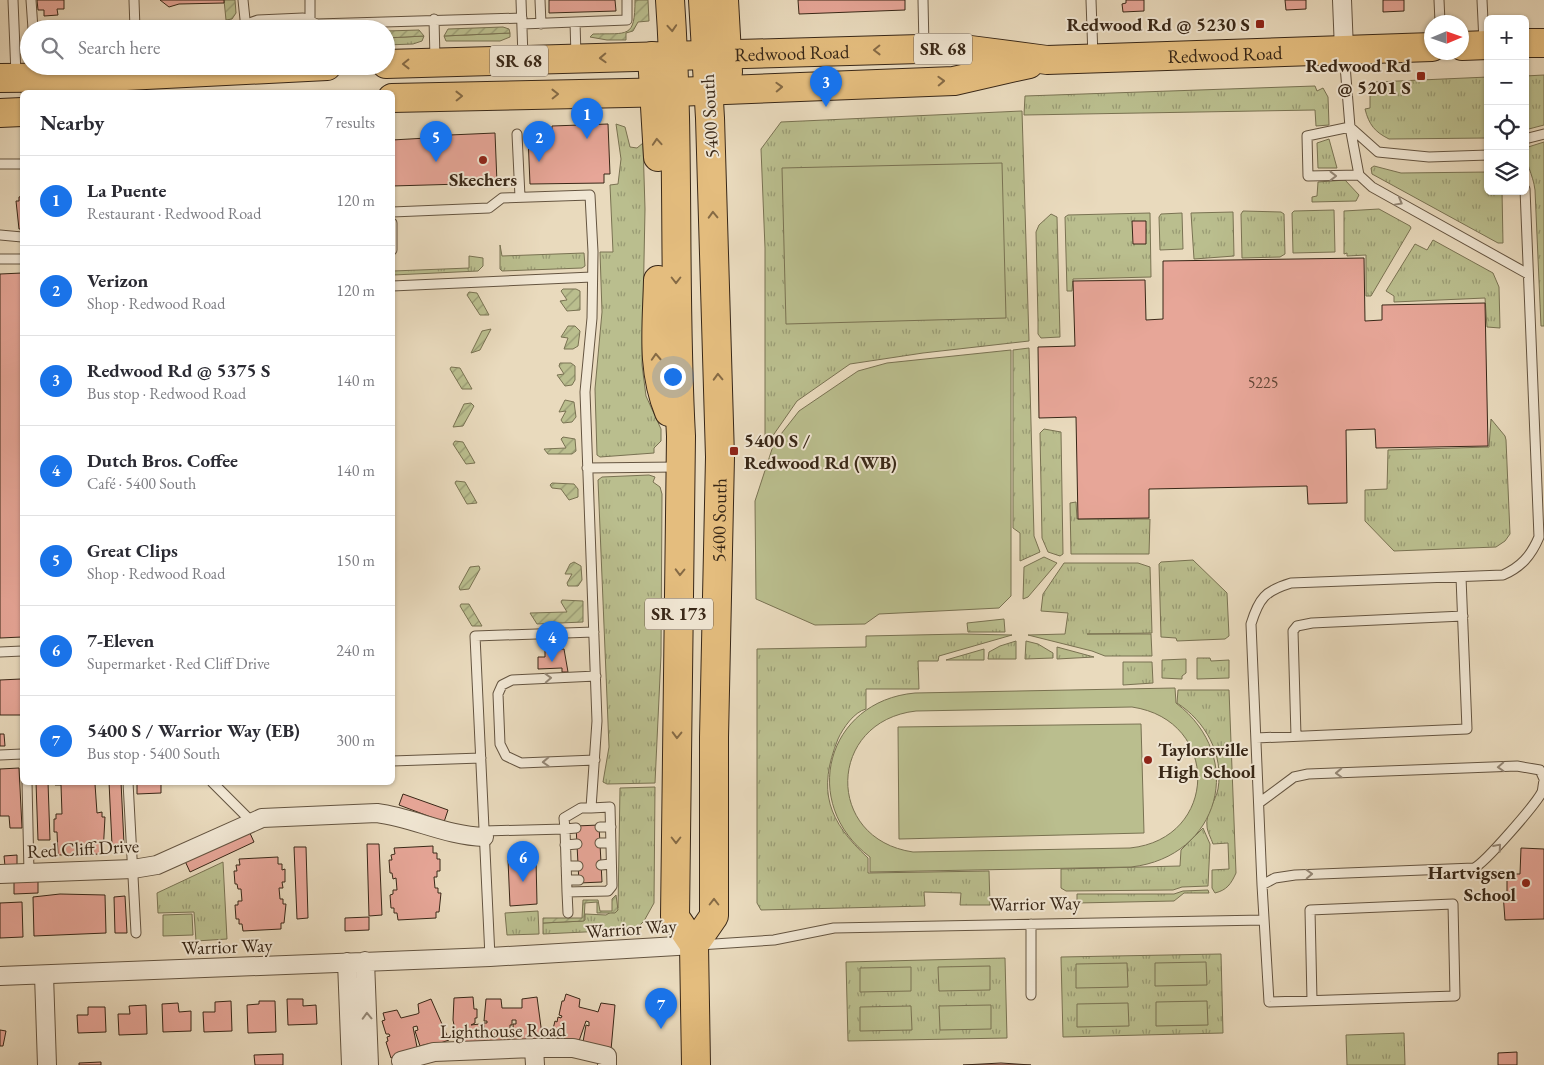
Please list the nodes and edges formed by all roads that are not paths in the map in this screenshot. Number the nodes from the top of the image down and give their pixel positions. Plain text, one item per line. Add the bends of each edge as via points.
1 (13, 0) edge
2 (31, 0) edge
3 (134, 0) edge
4 (243, 0) edge
5 (310, 0) edge
6 (521, 0) edge
7 (540, 0) edge
8 (627, 0) edge
9 (670, 0) edge
10 (702, 0) edge
11 (724, 0) edge
12 (923, 0) edge
13 (1091, 0) edge
14 (1342, 0) edge
15 (1439, 0) edge
16 (1482, 0) edge
17 (582, 12) dead end
18 (565, 13) dead end
19 (1440, 15) edge
20 (434, 19) junction
21 (32, 20) edge
22 (134, 20) edge
23 (245, 20) edge
24 (258, 20) edge
25 (308, 20) edge
26 (310, 20) edge
27 (395, 21) edge
28 (522, 21) junction
29 (574, 22) junction
30 (541, 24) junction
31 (1529, 43) edge
32 (1544, 43) edge
33 (1478, 45) edge
34 (1424, 47) edge
35 (924, 49) junction
36 (1344, 50) junction
37 (716, 54) junction
38 (663, 56) junction
39 (576, 59) junction
40 (1047, 60) junction
41 (1093, 60) junction
42 (523, 61) junction
43 (395, 64) edge
44 (435, 64) junction
45 (137, 75) edge
46 (8, 78) edge
47 (719, 90) junction
48 (665, 91) junction
49 (395, 98) edge
50 (20, 112) edge
51 (0, 113) edge
52 (1350, 127) junction
53 (517, 134) dead end
54 (1544, 134) edge
55 (1529, 138) edge
56 (1484, 155) edge
57 (0, 164) edge
58 (20, 164) edge
59 (1359, 176) junction
60 (1525, 195) edge
61 (520, 197) junction
62 (395, 212) edge
63 (0, 235) edge
64 (20, 237) edge
65 (0, 259) edge
66 (20, 259) edge
67 (1528, 274) junction
68 (592, 278) junction
69 (395, 286) edge
70 (681, 436) junction
71 (1539, 436) edge
72 (681, 467) junction
73 (587, 468) junction
74 (1540, 468) edge
75 (1461, 578) junction
76 (1463, 616) junction
77 (594, 632) junction
78 (20, 651) edge
79 (0, 652) edge
80 (596, 676) junction
81 (1296, 736) junction
82 (714, 738) junction
83 (1256, 738) junction
84 (20, 754) edge
85 (0, 755) edge
86 (481, 758) junction
87 (595, 760) junction
88 (395, 761) edge
89 (1544, 780) edge
90 (27, 785) edge
91 (128, 785) edge
92 (215, 785) edge
93 (1259, 803) junction
94 (591, 808) junction
95 (251, 821) junction
96 (611, 827) junction
97 (576, 828) dead end
98 (600, 828) dead end
99 (565, 829) junction
100 (484, 834) junction
101 (600, 843) dead end
102 (611, 843) junction
103 (577, 844) dead end
104 (566, 845) junction
105 (612, 864) junction
106 (601, 865) dead end
107 (566, 866) junction
108 (578, 866) dead end
109 (133, 869) junction
110 (29, 873) junction
111 (0, 874) edge
112 (567, 880) junction
113 (579, 880) dead end
114 (1262, 885) junction
115 (567, 892) junction
116 (568, 913) dead end
117 (1264, 920) junction
118 (1031, 924) junction
119 (136, 933) dead end
120 (694, 945) junction
121 (490, 957) junction
122 (356, 961) junction
123 (44, 974) junction
124 (0, 976) edge
125 (1032, 994) dead end
126 (1312, 1000) junction
127 (534, 1057) edge
128 (434, 1058) edge
129 (607, 1060) edge
130 (401, 1061) dead end
131 (47, 1065) edge
132 (351, 1065) edge
133 (369, 1065) edge
134 (696, 1065) edge

1 - 46 lane
2 - 21 lane
3 - 22 lane
4 - 23 lane
5 - 26 lane
6 - 28 lane
7 - 30 lane
8 - 29 lane via 628,20 600,16
9 -> 38 main road
10 - 37 main road, 5400 South / SR 173
11 - 37 main road
12 - 35 lane
13 - 41 lane
14 - 36 street
15 - 19 lane
16 - 33 lane
17 - 29 lane
18 - 29 lane
20 - 27 lane
20 - 28 lane
20 - 44 lane
24 - 25 lane
28 - 30 lane
28 - 42 lane
29 - 30 lane
29 - 39 lane
31 - 32 main road
34 - 36 main road, Redwood Road / SR 68
35 -> 37 main road, Redwood Road / SR 68
35 - 40 main road, Redwood Road / SR 68 via 955,48
36 - 41 main road, Redwood Road / SR 68
36 - 52 lane
37 - 38 main road, Redwood Road / SR 68
37 - 47 main road, 5400 South / SR 173
38 -> 39 main road, Redwood Road / SR 68
38 - 48 main road
39 - 42 main road, Redwood Road / SR 68
40 - 41 main road, Redwood Road / SR 68
47 -> 40 main road, Redwood Road / SR 68 via 954,81
42 - 44 main road, Redwood Road / SR 68
44 -> 43 main road, Redwood Road / SR 68
45 - 46 main road
47 - 48 main road, Redwood Road / SR 68
82 -> 47 main road, 5400 South / SR 173 via 720,457
49 -> 48 main road, Redwood Road / SR 68
48 - 70 main road via 657,372 660,390
50 - 51 main road
52 - 56 lane via 1378,152 1429,157
52 - 59 lane
52 -> 59 lane via 1307,136 1308,176
53 - 61 lane
54 - 55 lane
57 - 58 lane
59 -> 67 lane via 1372,187
60 - 67 lane
61 - 62 lane via 502,198 488,208
61 - 68 lane via 590,195
63 - 64 lane
65 - 66 lane
67 - 71 lane
68 - 69 lane
68 - 73 lane via 592,318 585,380
70 - 72 main road, 5400 South / SR 173
70 - 82 main road via 698,478 698,648
71 - 74 lane
72 - 73 lane
72 -> 120 main road, 5400 South / SR 173 via 675,918
73 - 77 lane
74 - 75 lane via 1539,537 1529,557 1514,570 1502,574
75 - 76 lane
75 - 83 lane via 1291,583 1273,588 1258,602 1251,624
76 - 81 lane via 1297,626 1293,631
76 - 81 lane via 1467,729
77 - 80 lane
77 - 86 lane via 475,636
78 - 79 lane
80 - 87 lane
87 -> 80 lane via 521,763 506,756 500,744 498,694 502,685 512,680
81 - 83 lane
120 -> 82 main road, 5400 South / SR 173 via 714,916
83 - 93 lane
84 - 85 lane
86 - 88 lane
86 - 100 lane
87 - 94 lane
89 -> 93 lane via 1540,770 1517,766 1308,774 1294,777
114 -> 89 lane via 1275,878 1295,875 1474,868 1482,865 1502,843 1542,793
90 - 110 lane
91 - 109 lane
92 - 95 lane
93 - 114 lane
94 - 96 lane via 610,807
94 - 99 lane via 581,808 564,818
95 - 100 street, Red Cliff Drive via 377,813 402,817 464,836
95 - 109 street, Red Cliff Drive via 157,865
96 - 98 lane
96 - 102 lane
97 - 99 lane
99 - 100 lane
99 - 104 lane
100 - 121 lane
101 - 102 lane
102 - 105 lane
103 - 104 lane
104 - 107 lane
105 - 106 lane
105 - 115 lane via 607,879 612,886 608,891
107 - 108 lane
107 - 112 lane
109 - 110 street, Red Cliff Drive
109 - 119 lane
110 - 111 street, Red Cliff Drive
112 - 113 lane
112 - 115 lane
114 - 117 lane
115 - 116 lane
117 - 118 lane, Warrior Way
117 - 126 lane via 1269,1002
118 - 120 lane, Warrior Way via 834,928 774,940
118 - 125 lane
120 - 121 street, Warrior Way
120 - 134 main road
121 - 122 street, Warrior Way
122 - 123 street, Warrior Way
122 - 132 street
133 -> 122 street
123 - 124 street, Warrior Way
123 - 131 street
126 - 126 lane via 1310,910 1453,904 1455,996
127 - 128 street, Lighthouse Road
127 - 129 street, Lighthouse Road via 573,1048
128 - 130 street, Lighthouse Road

